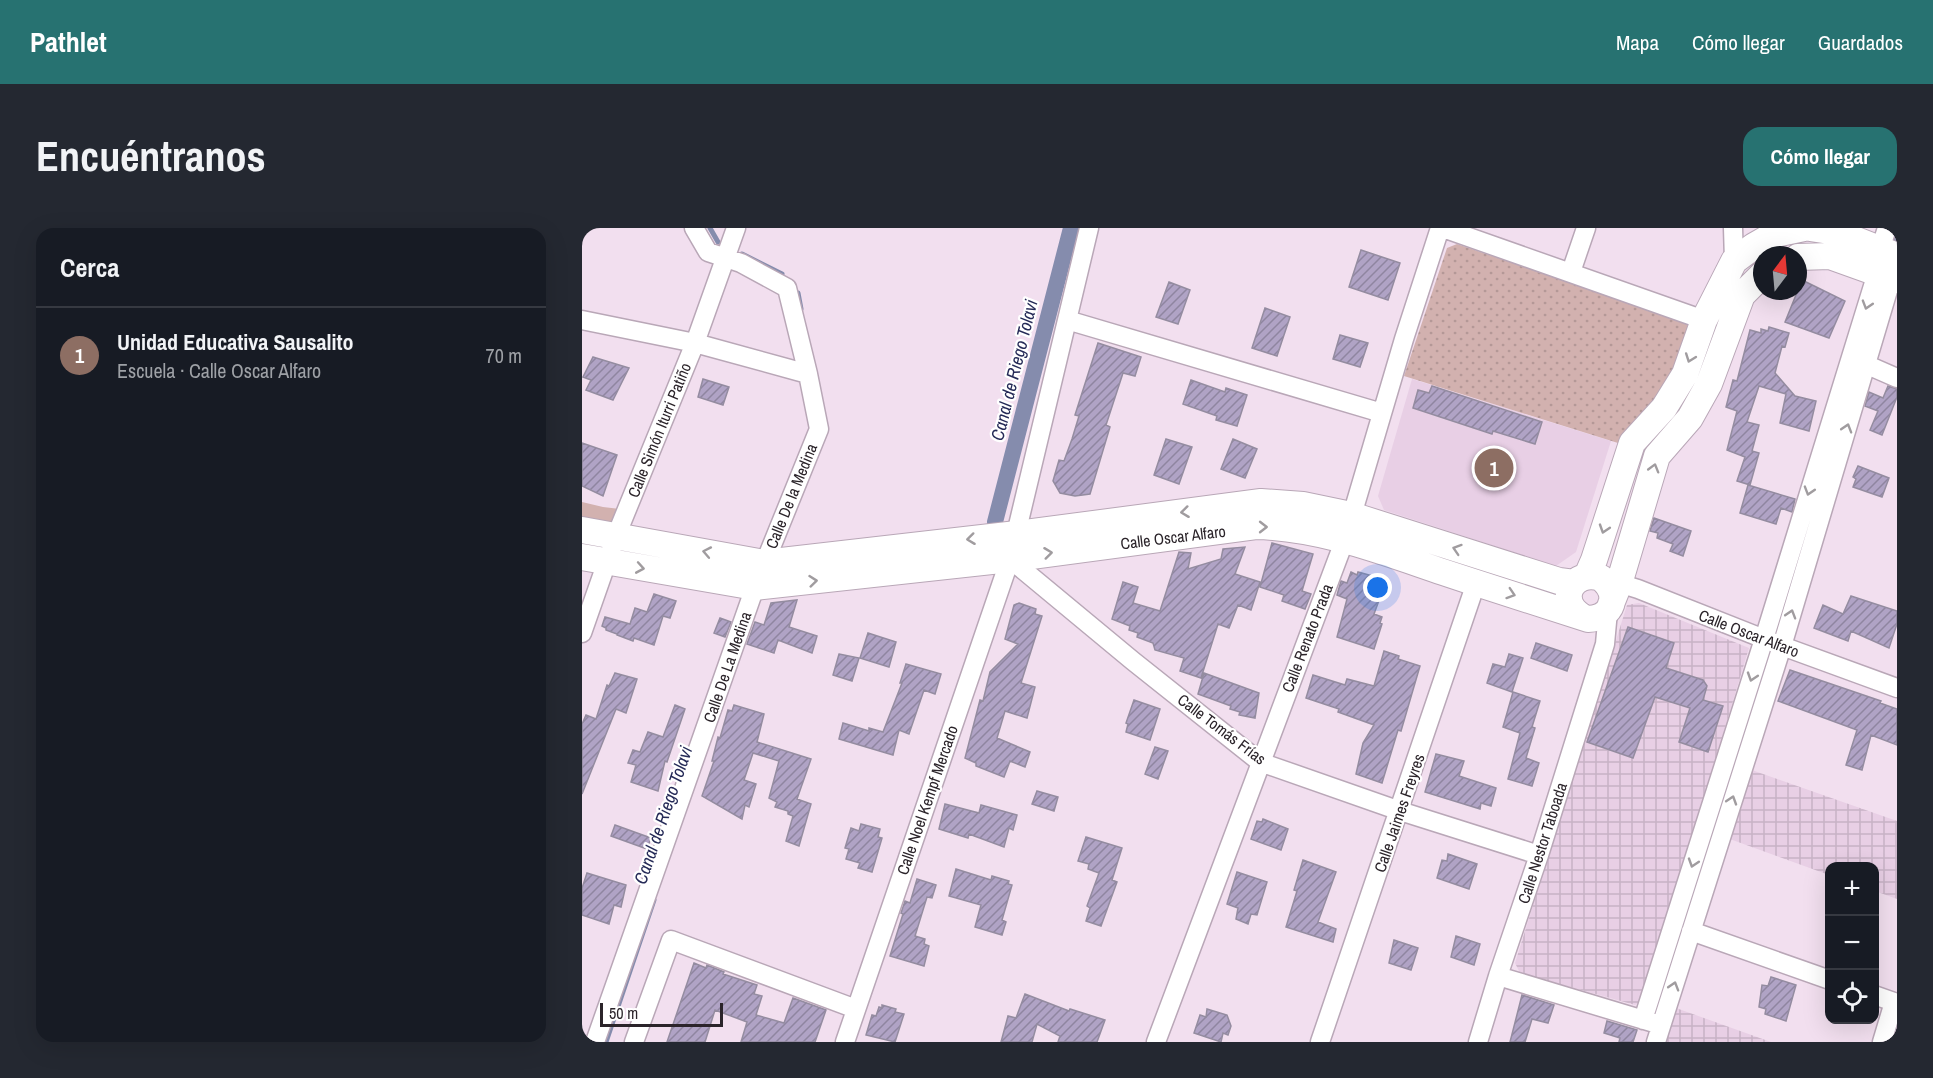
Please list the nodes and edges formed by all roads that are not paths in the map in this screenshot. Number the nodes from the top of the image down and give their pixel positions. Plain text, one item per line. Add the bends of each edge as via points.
1 (694, 228) edge
2 (736, 228) edge
3 (1089, 228) edge
4 (1442, 228) edge
5 (1586, 228) edge
6 (1733, 228) edge
7 (1804, 228) edge
8 (1810, 228) edge
9 (1807, 257) edge
10 (726, 259) junction
11 (1890, 260) edge
12 (1734, 261) junction
13 (1571, 272) junction
14 (1753, 284) edge
15 (582, 320) edge
16 (1067, 320) junction
17 (1704, 320) junction
18 (695, 343) junction
19 (1865, 364) junction
20 (808, 374) junction
21 (1897, 378) edge
22 (1382, 413) junction
23 (1348, 527) junction
24 (582, 530) edge
25 (1017, 534) junction
26 (616, 536) junction
27 (582, 557) edge
28 (1010, 559) junction
29 (607, 562) junction
30 (764, 563) junction
31 (1476, 583) junction
32 (755, 588) junction
33 (1596, 596) junction
34 (582, 633) edge
35 (1764, 639) junction
36 (1782, 646) junction
37 (1897, 688) edge
38 (1260, 762) junction
39 (1400, 811) junction
40 (1539, 855) junction
41 (1690, 931) junction
42 (1498, 976) junction
43 (1825, 978) edge
44 (1879, 997) edge
45 (1895, 1003) edge
46 (856, 1009) junction
47 (1653, 1029) edge
48 (595, 1042) edge
49 (634, 1042) edge
50 (845, 1042) edge
51 (1156, 1042) edge
52 (1320, 1042) edge
53 (1478, 1042) edge
54 (1882, 1042) edge

1 - 10 street via 708,252
2 - 10 street, Calle Simón Iturri Patiño
3 - 16 street, Calle Noel Kempf Mercado
4 - 13 street
4 - 22 street, Calle Renato Prada
5 - 13 street
6 - 12 street
7 - 12 main road via 1775,234
8 - 11 main road via 1836,232
9 - 11 main road
10 - 18 street, Calle Simón Iturri Patiño
10 - 20 street, Calle De la Medina via 787,288
11 - 19 street
11 -> 35 street
12 - 17 main road
13 - 17 street
33 -> 14 main road via 1657,456 1690,418 1709,384 1742,295
15 - 18 street
16 - 22 street
16 - 25 street, Calle Noel Kempf Mercado
17 -> 33 main road via 1684,374 1664,408 1632,442 1594,560
18 - 20 street
18 - 26 street, Calle Simón Iturri Patiño
19 - 21 street
36 -> 19 street
20 - 30 street, Calle De la Medina via 819,429
22 - 23 street, Calle Renato Prada
23 -> 25 main road, Calle Oscar Alfaro via 1303,505 1261,502
28 -> 23 main road, Calle Oscar Alfaro via 1256,526
23 - 31 main road, Calle Oscar Alfaro
33 -> 23 main road, Calle Oscar Alfaro via 1559,581
23 - 38 street, Calle Renato Prada
24 - 26 main road, Calle Oscar Alfaro
25 - 28 street, Calle Noel Kempf Mercado
25 -> 30 main road, Calle Oscar Alfaro
26 - 29 street, Calle Simón Iturri Patiño
30 -> 26 main road, Calle Oscar Alfaro
27 - 29 main road, Calle Oscar Alfaro
32 -> 28 main road, Calle Oscar Alfaro
28 - 38 street, Calle Tomás Frías
28 - 46 street, Calle Noel Kempf Mercado
29 -> 32 main road, Calle Oscar Alfaro
29 - 34 street, Calle Simón Iturri Patiño
30 - 32 street, Calle De La Medina
31 -> 33 main road, Calle Oscar Alfaro
31 - 39 street, Calle Jaimes Freyres
32 - 48 street, Calle De La Medina
33 - 35 street, Calle Oscar Alfaro via 1638,589
33 - 40 street, Calle Nestor Taboada via 1599,631 1605,644
35 - 36 street, Calle Oscar Alfaro
35 -> 47 street
36 - 37 street, Calle Oscar Alfaro
41 -> 36 street
38 - 39 street, Calle Tomás Frías
38 - 51 street, Calle Renato Prada
39 - 40 street, Calle Tomás Frías
39 - 52 street, Calle Jaimes Freyres
40 - 42 street, Calle Nestor Taboada
41 - 43 street
47 -> 41 street
42 - 47 street
42 - 53 street, Calle Nestor Taboada
44 - 45 street
45 - 54 street
46 - 49 street via 671,940
46 - 50 street, Calle Noel Kempf Mercado

